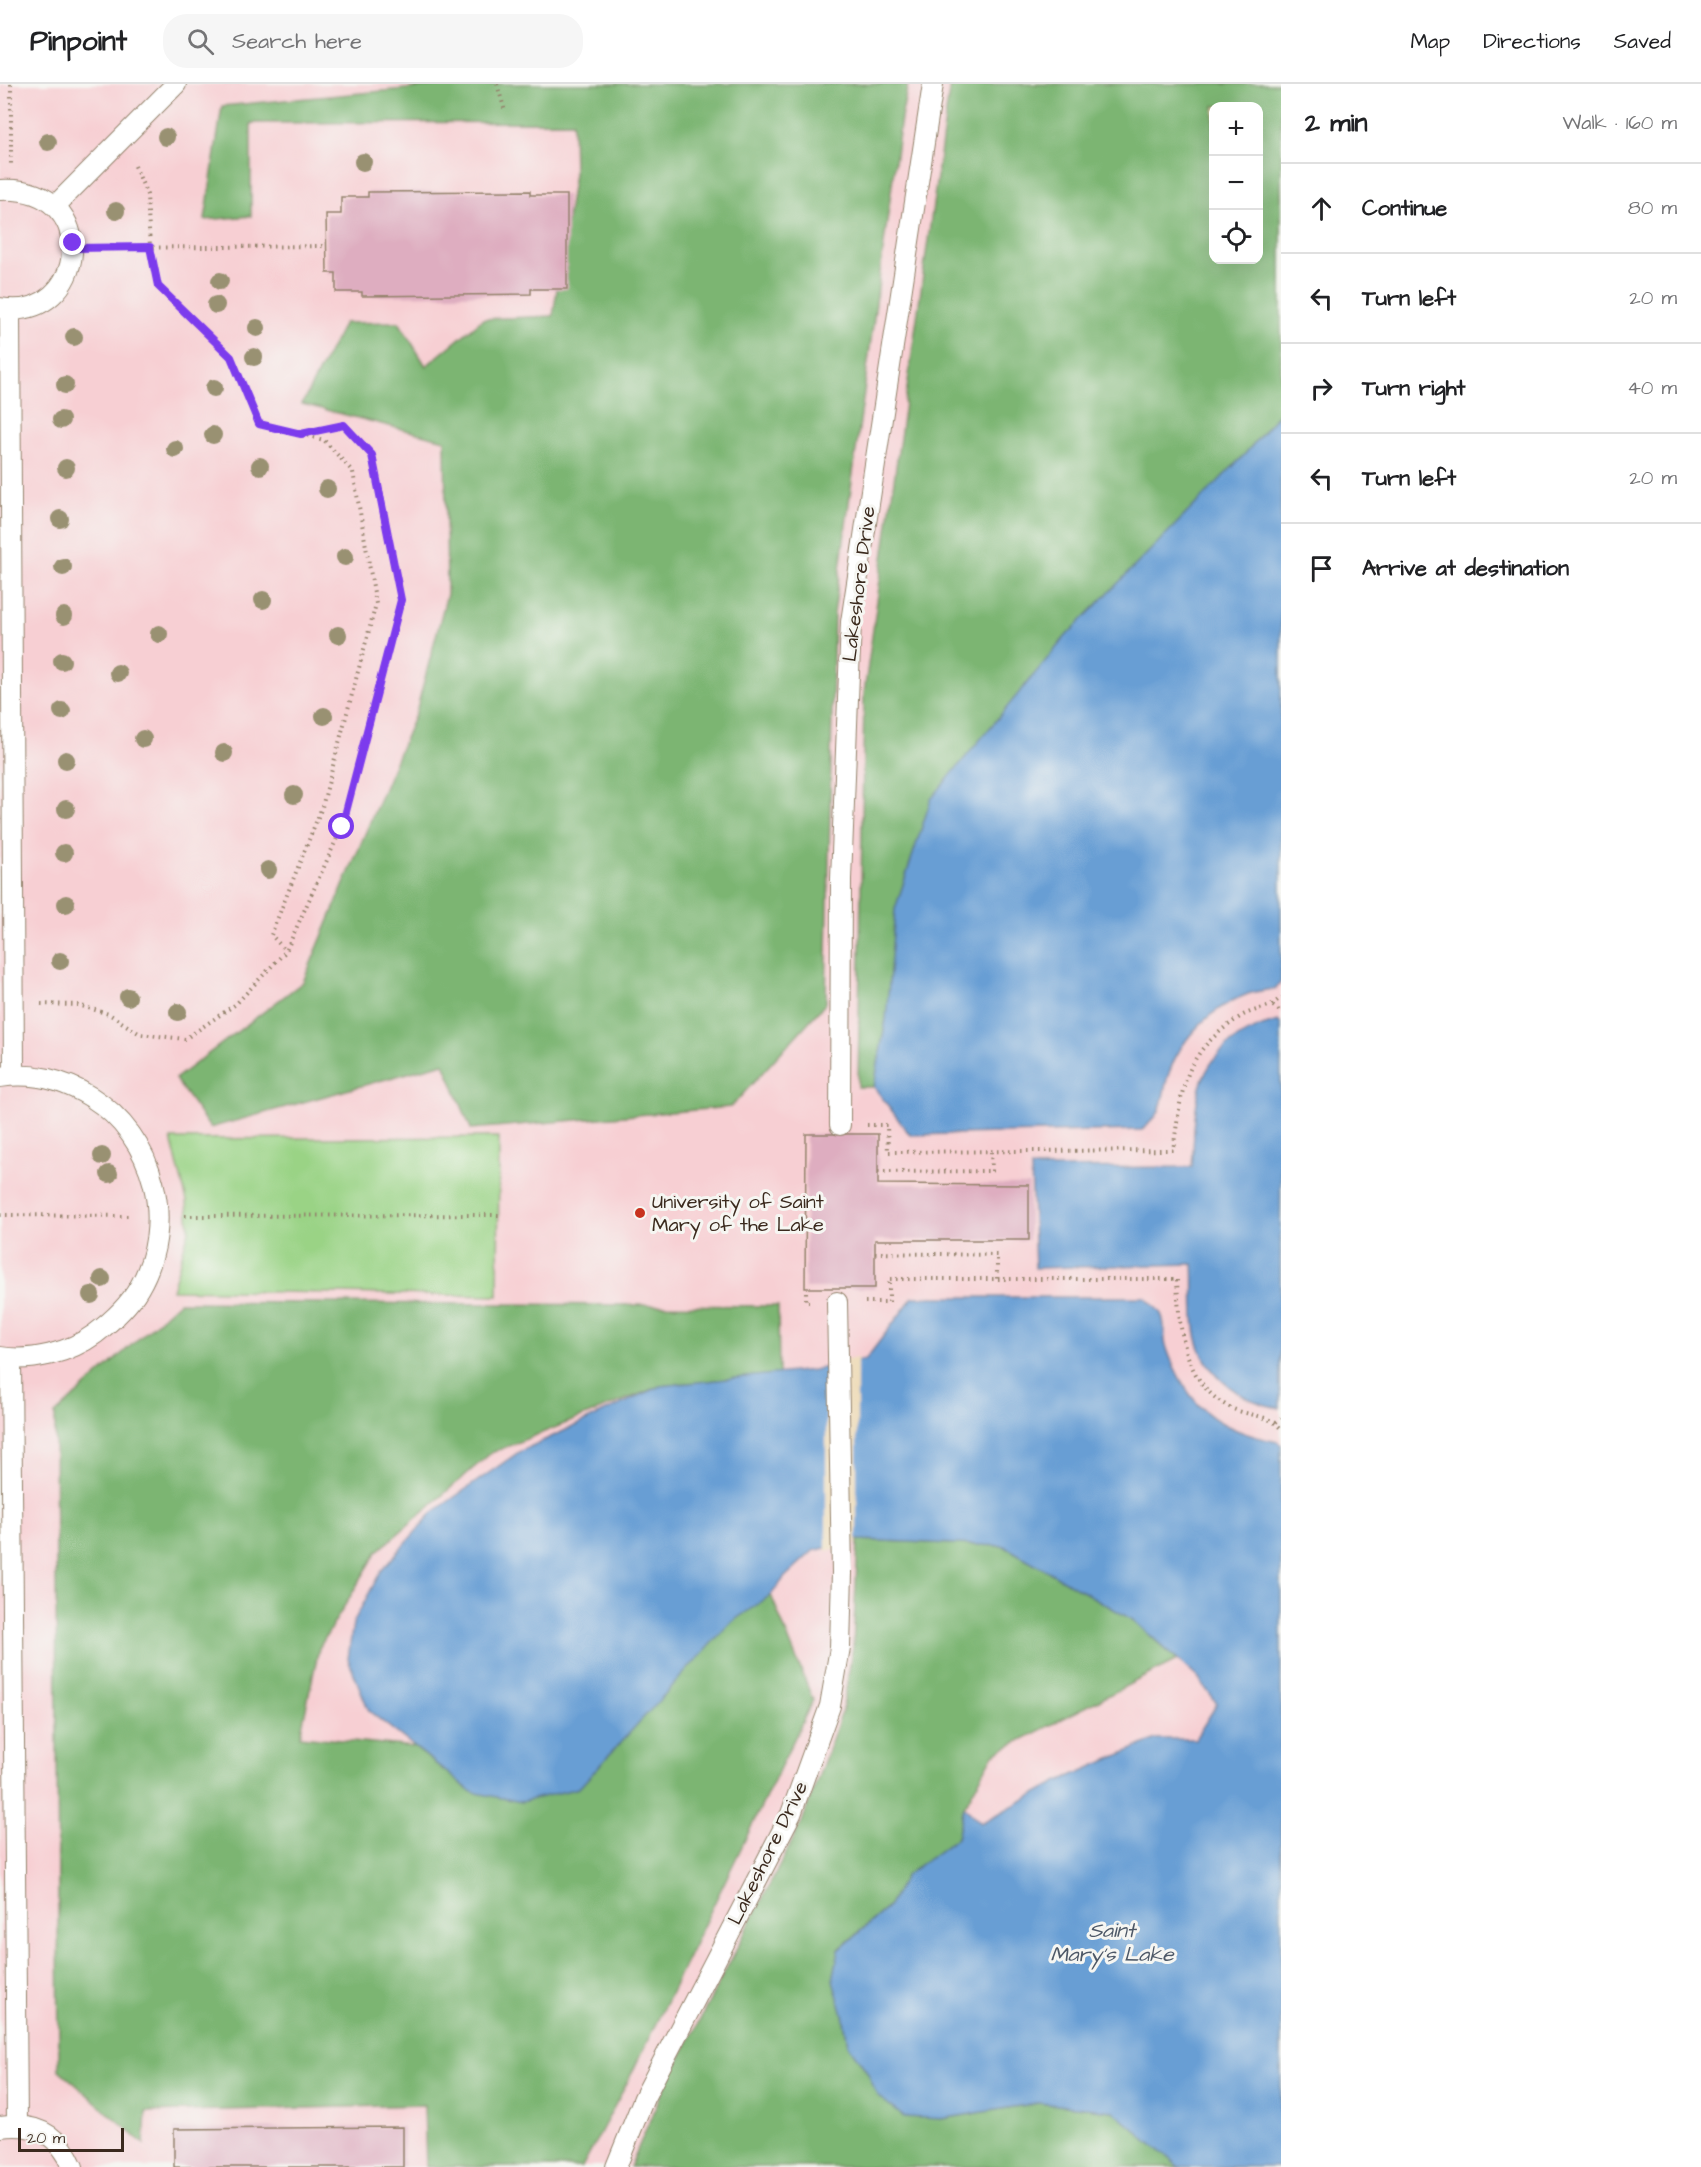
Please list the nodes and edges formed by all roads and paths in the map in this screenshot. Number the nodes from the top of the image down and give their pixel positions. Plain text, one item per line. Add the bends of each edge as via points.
1 (11, 84) edge
2 (176, 84) edge
3 (497, 84) edge
4 (933, 84) edge
5 (505, 111) dead end
6 (137, 123) junction
7 (6, 190) edge
8 (55, 206) junction
9 (326, 246) dead end
10 (150, 247) junction
11 (73, 248) junction
12 (5, 309) edge
13 (301, 434) junction
14 (286, 951) junction
15 (1281, 997) edge
16 (14, 1004) junction
17 (1273, 1006) junction
18 (1281, 1012) edge
19 (7, 1076) edge
20 (840, 1125) joint
21 (991, 1152) junction
22 (878, 1172) dead end
23 (0, 1215) edge
24 (499, 1215) dead end
25 (158, 1216) junction
26 (875, 1253) dead end
27 (997, 1279) junction
28 (837, 1302) joint
29 (6, 1358) edge
30 (1281, 1418) edge
31 (1276, 1422) junction
32 (1281, 1429) edge
33 (8, 2126) edge
34 (73, 2167) edge
35 (616, 2167) edge

1 - 7 path
2 - 6 lane
3 - 5 path
4 - 20 lane, Lakeshore Drive via 850,622 841,879
6 - 8 lane
6 - 10 path via 135,165 147,195
7 - 8 lane via 20,189 39,195
8 - 11 lane via 68,223
9 - 10 path
10 - 11 path
10 - 13 path via 158,286 231,357 259,424
11 - 12 lane via 72,264 64,282 49,298 31,307
12 - 16 lane
13 - 14 path via 324,440 353,472 376,604 322,807 271,935
13 - 14 path via 344,425 372,455 401,600 342,827
14 - 16 path via 236,1004 185,1039 140,1034 109,1014 78,1005
15 - 17 path
16 - 19 lane
17 - 18 path
17 - 21 path via 1245,1014 1218,1031 1200,1050 1186,1075 1173,1150
19 - 25 lane via 46,1078 76,1088 104,1105 126,1127 144,1154 155,1185
20 - 21 path via 887,1125 888,1152
21 - 22 path via 992,1171
23 - 25 path
24 - 25 path
25 - 29 lane via 154,1254 139,1289 115,1319 84,1341 49,1355
26 - 27 path via 997,1255
27 - 28 path via 889,1279 889,1302
27 - 31 path via 1178,1279 1182,1340 1193,1369 1208,1390 1231,1408
28 - 35 lane, Lakeshore Drive via 842,1572 840,1648 830,1706 791,1814 644,2098
29 - 33 lane
30 - 31 path
31 - 32 path
33 - 34 lane via 36,2128 54,2138

